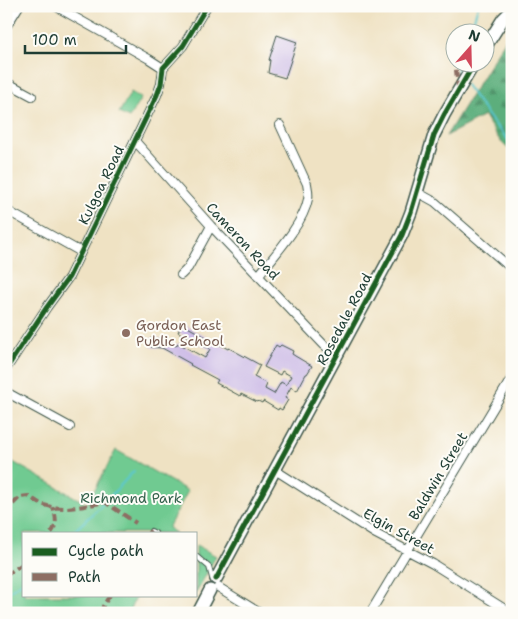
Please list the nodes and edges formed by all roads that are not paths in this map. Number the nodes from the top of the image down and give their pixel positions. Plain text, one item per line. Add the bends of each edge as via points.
1 (19, 6) edge
2 (55, 6) edge
3 (207, 6) edge
4 (512, 10) edge
5 (6, 27) edge
6 (496, 30) edge
7 (163, 68) junction
8 (469, 72) edge
9 (6, 82) edge
10 (32, 96) dead end
11 (280, 125) dead end
12 (135, 141) junction
13 (417, 192) junction
14 (6, 210) edge
15 (211, 226) junction
16 (81, 252) junction
17 (512, 269) edge
18 (181, 275) dead end
19 (258, 276) junction
20 (337, 356) junction
21 (6, 369) edge
22 (512, 377) edge
23 (6, 392) edge
24 (70, 427) dead end
25 (275, 470) junction
26 (407, 550) junction
27 (198, 558) edge
28 (214, 584) junction
29 (198, 613) edge
30 (260, 613) edge
31 (370, 613) edge
32 (511, 613) edge

1 - 5 street
2 - 7 street
3 - 7 street via 183,46
4 - 6 street
7 - 12 street, Kulgoa Road via 157,95
8 - 13 street, Rosedale Road via 434,136
9 - 10 street
11 - 19 street via 307,184 308,200 299,223
12 - 15 street, Cameron Road
12 - 16 street, Kulgoa Road
13 - 17 street via 435,202
13 - 20 street, Rosedale Road via 402,235
14 - 16 street
15 - 18 street
15 - 19 street, Cameron Road
16 - 21 street, Kulgoa Road via 69,277
19 - 20 street, Cameron Road
20 - 25 street, Rosedale Road
22 - 26 street, Baldwin Street
23 - 24 street
25 - 26 street, Elgin Street via 374,533
25 - 28 street, Rosedale Road
26 - 31 street, Baldwin Street
26 - 32 street, Elgin Street
27 - 28 lane via 209,567
28 - 29 street, Rosedale Road
28 - 30 street

